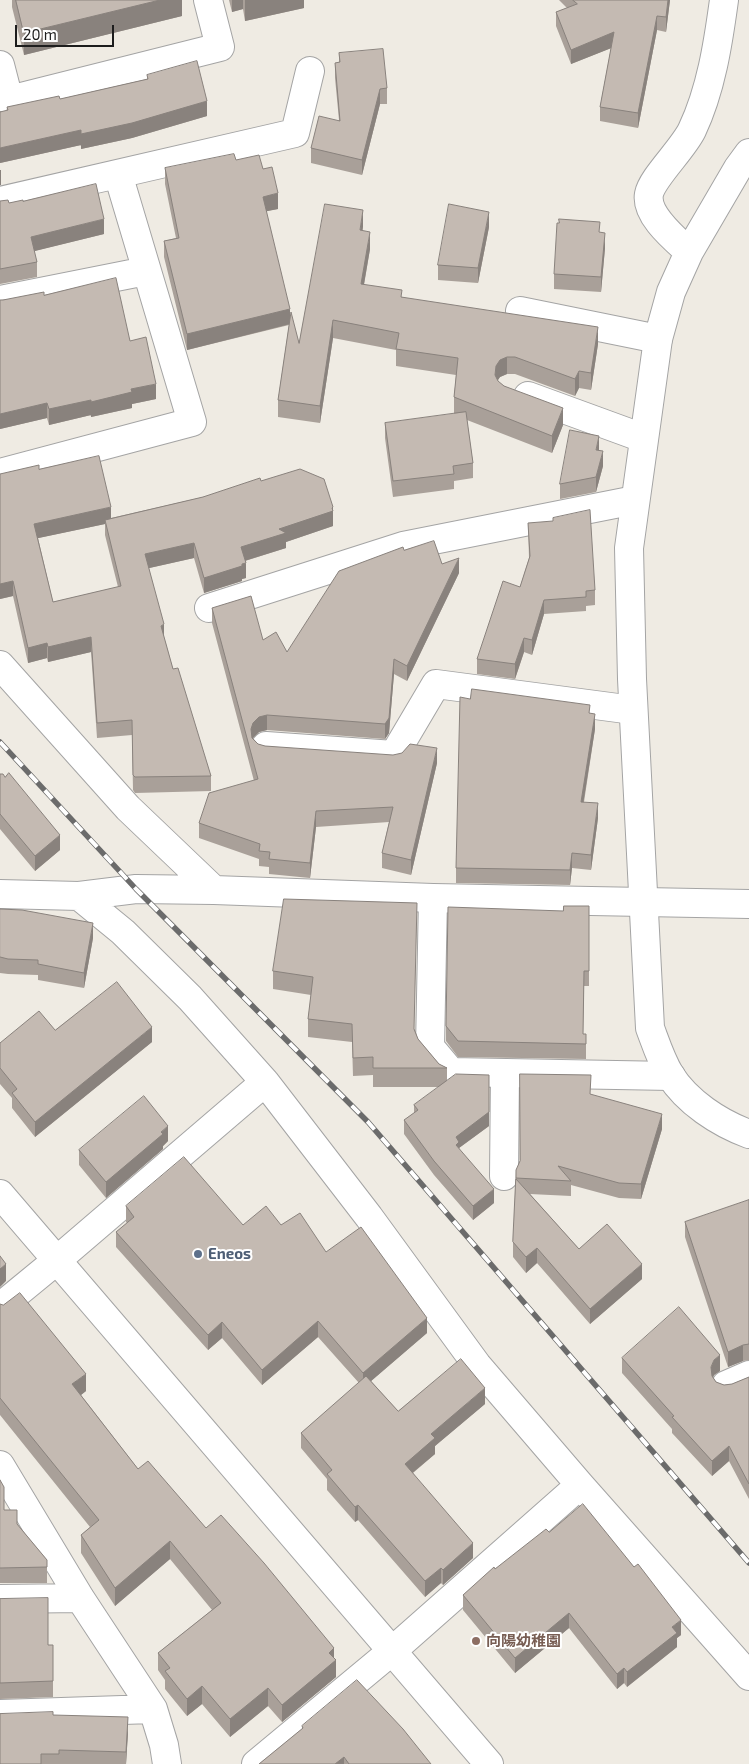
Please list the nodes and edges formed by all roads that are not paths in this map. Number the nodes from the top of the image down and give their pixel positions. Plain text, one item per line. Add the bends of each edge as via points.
1 (208, 0) edge
2 (724, 0) edge
3 (0, 65) edge
4 (310, 71) dead end
5 (749, 153) edge
6 (118, 174) junction
7 (0, 201) edge
8 (689, 252) junction
9 (146, 271) junction
10 (0, 300) edge
11 (520, 311) dead end
12 (658, 339) junction
13 (510, 389) edge
14 (643, 438) junction
15 (0, 473) edge
16 (635, 500) junction
17 (209, 608) dead end
18 (0, 666) edge
19 (633, 710) junction
20 (266, 746) edge
21 (214, 890) junction
22 (0, 894) edge
23 (79, 896) junction
24 (433, 898) junction
25 (643, 903) junction
26 (749, 904) edge
27 (505, 1073) junction
28 (671, 1076) junction
29 (265, 1082) junction
30 (749, 1134) edge
31 (504, 1176) dead end
32 (0, 1194) edge
33 (56, 1261) junction
34 (0, 1307) edge
35 (2, 1471) edge
36 (580, 1485) junction
37 (80, 1598) junction
38 (0, 1599) edge
39 (392, 1651) junction
40 (749, 1676) edge
41 (153, 1709) junction
42 (0, 1714) edge
43 (167, 1764) edge
44 (256, 1764) edge
45 (489, 1764) edge

1 - 3 street via 220,47 9,100
2 - 8 street via 701,110 677,155 649,193 650,208 670,235
4 - 6 street via 295,133
5 - 8 street
6 - 7 street
6 - 9 street
8 - 12 street via 671,292
9 - 10 street
9 - 15 street via 192,422
11 - 12 street
12 - 14 street
13 - 14 street
14 - 16 street
16 - 17 street via 402,546
16 - 19 street via 629,548
18 - 21 street via 128,808
19 - 20 street via 436,684 394,755
19 - 25 street
21 - 23 street via 136,890
21 - 24 street
22 - 23 street
23 - 29 street via 122,932 183,992
24 - 25 street
24 - 27 street via 430,1047 452,1072
25 - 26 street
25 - 28 street via 650,1028
27 - 28 street
27 - 31 street
28 - 30 street via 705,1112
29 - 33 street
29 - 36 street via 477,1365
32 - 33 street
33 - 34 street
33 - 39 street
35 - 37 street
36 - 39 street
36 - 40 street
37 - 38 street
37 - 41 street
39 - 44 street
39 - 45 street
41 - 42 street
41 - 43 street

